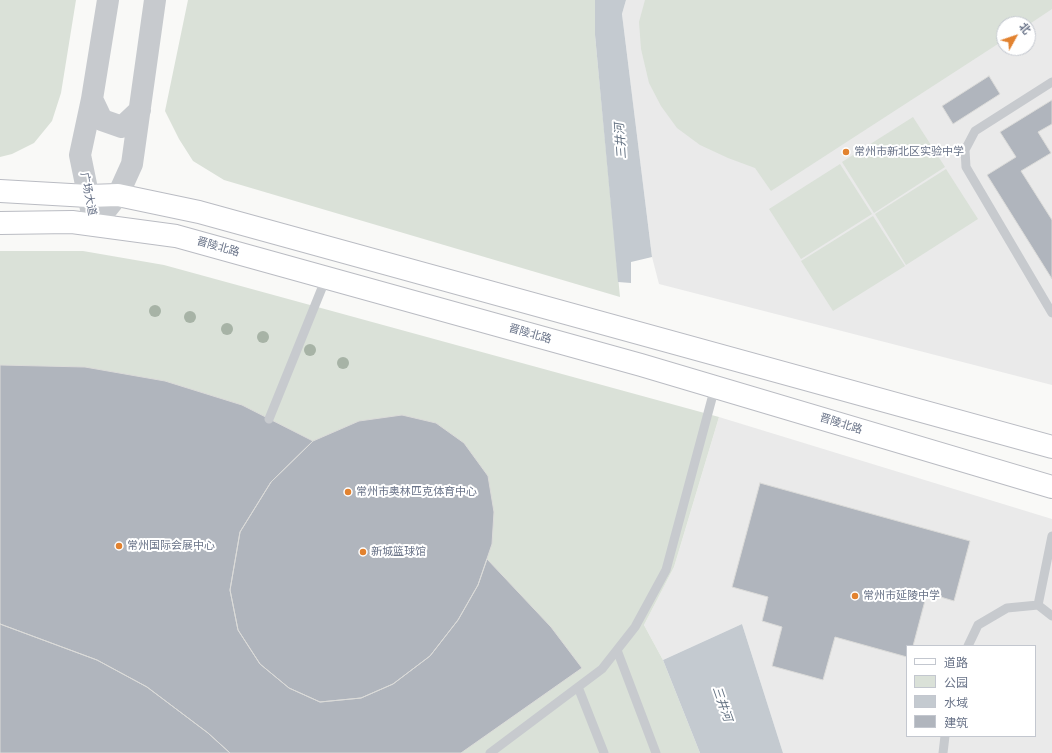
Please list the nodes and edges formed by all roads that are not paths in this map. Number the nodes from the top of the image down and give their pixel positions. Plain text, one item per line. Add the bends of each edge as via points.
1 (108, 0) edge
2 (156, 4) edge
3 (1052, 82) edge
4 (92, 99) junction
5 (140, 110) junction
6 (0, 191) edge
7 (118, 195) junction
8 (88, 196) junction
9 (0, 223) edge
10 (94, 225) junction
11 (326, 277) junction
12 (1052, 313) edge
13 (715, 387) junction
14 (269, 419) dead end
15 (1052, 447) edge
16 (1052, 487) edge
17 (1052, 536) edge
18 (1038, 605) junction
19 (1052, 616) edge
20 (968, 645) edge
21 (617, 650) junction
22 (578, 687) junction
23 (945, 737) edge
24 (490, 753) edge
25 (604, 753) edge
26 (656, 753) edge
27 (943, 753) edge

1 - 4 street, 广场大道
2 - 5 street, 广场大道
3 - 12 lane via 975,132 966,150 966,167
4 - 5 street via 102,120 122,126
4 - 8 street, 广场大道 via 80,155
5 - 7 street, 广场大道 via 132,164
6 - 8 main road
7 - 8 main road
7 - 10 street, 广场大道
7 - 15 main road via 199,212
8 - 10 street, 广场大道
9 - 10 main road, 晋陵北路 via 72,222
10 - 11 main road, 晋陵北路 via 176,236
11 - 13 main road, 晋陵北路
11 - 14 lane
13 - 16 main road, 晋陵北路
13 - 21 lane via 666,570 635,627
17 - 18 lane
18 - 19 lane
18 - 20 lane via 1007,608 1001,611 978,625
21 - 22 lane via 602,669
21 - 26 lane
22 - 24 lane
22 - 25 lane
23 - 27 lane

